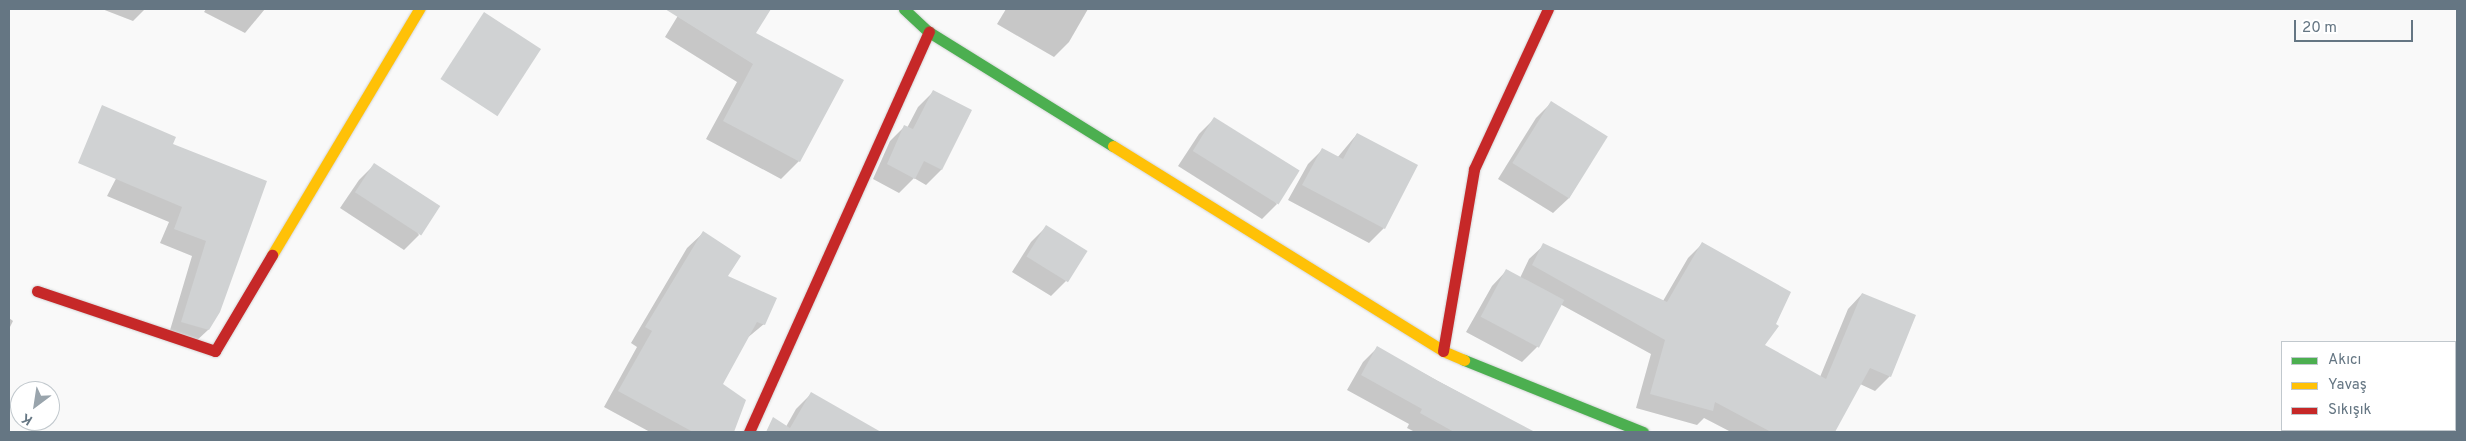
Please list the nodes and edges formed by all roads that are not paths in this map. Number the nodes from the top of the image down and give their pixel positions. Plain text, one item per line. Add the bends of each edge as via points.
1 (419, 9) edge
2 (904, 9) edge
3 (1548, 9) edge
4 (929, 32) junction
5 (37, 291) dead end
6 (1443, 351) junction
7 (749, 432) edge
8 (1643, 432) edge

1 - 5 street via 215,351
2 - 4 street
3 - 6 street via 1474,169
4 - 6 street
4 - 7 street
6 - 8 street

